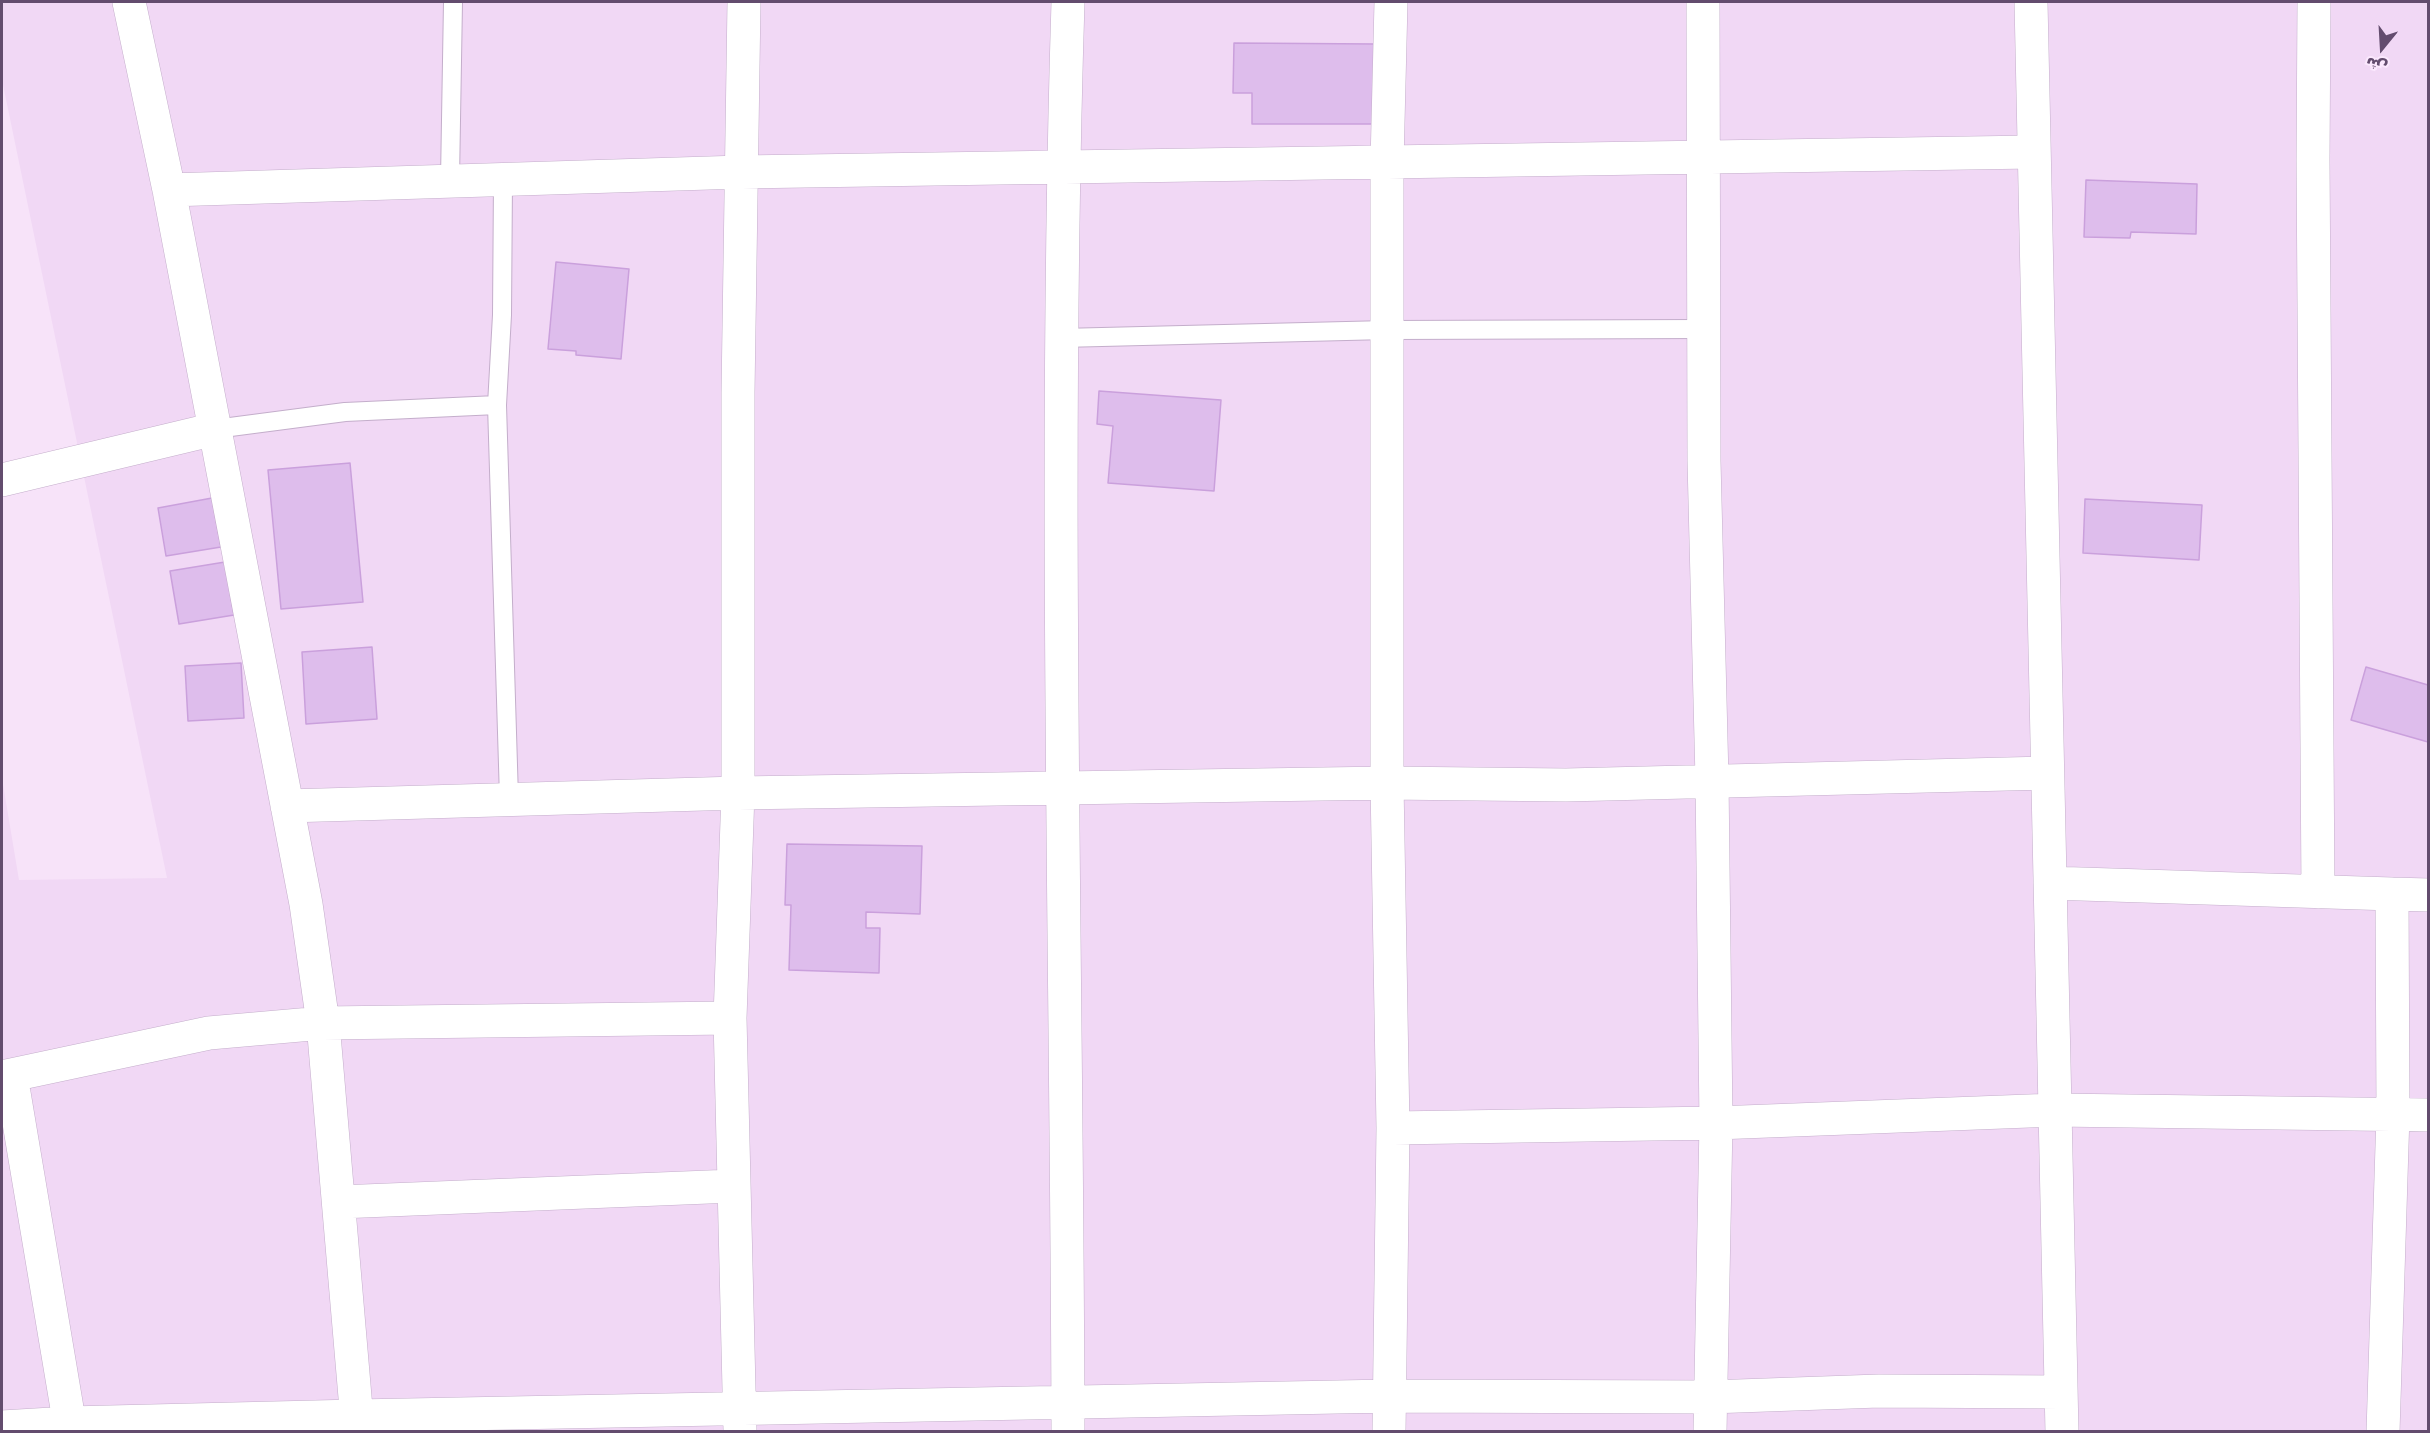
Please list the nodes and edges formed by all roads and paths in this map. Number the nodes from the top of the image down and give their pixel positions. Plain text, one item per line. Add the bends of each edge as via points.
1 (129, 2) edge
2 (453, 2) edge
3 (744, 2) edge
4 (1068, 2) edge
5 (1391, 2) edge
6 (1703, 2) edge
7 (2031, 2) edge
8 (2314, 2) edge
9 (2033, 152) junction
10 (1702, 156) junction
11 (1387, 164) junction
12 (1063, 167) junction
13 (741, 172) junction
14 (450, 179) junction
15 (503, 180) junction
16 (170, 190) junction
17 (1704, 329) junction
18 (1387, 330) junction
19 (1061, 338) junction
20 (497, 405) junction
21 (215, 429) junction
22 (2, 480) edge
23 (2047, 773) junction
24 (1712, 779) junction
25 (1387, 783) junction
26 (1061, 788) junction
27 (738, 793) junction
28 (509, 798) junction
29 (287, 806) junction
30 (2050, 883) junction
31 (2318, 892) junction
32 (2392, 894) junction
33 (2428, 895) edge
34 (730, 1018) junction
35 (323, 1023) junction
36 (6, 1076) edge
37 (2055, 1110) junction
38 (2393, 1114) junction
39 (2428, 1115) edge
40 (1716, 1123) junction
41 (1393, 1128) junction
42 (733, 1186) junction
43 (339, 1202) junction
44 (2061, 1392) junction
45 (1389, 1396) junction
46 (1710, 1396) junction
47 (1068, 1417) edge
48 (740, 1420) edge
49 (357, 1424) edge
50 (2, 1427) edge
51 (70, 1427) edge
52 (1389, 1431) edge
53 (1710, 1431) edge
54 (2061, 1431) edge
55 (2383, 1431) edge

1 - 16 street
2 - 14 lane
3 - 13 street
4 - 12 street
5 - 11 street
6 - 10 street
7 - 9 street
8 - 31 street
9 - 10 street
9 - 23 street
10 - 11 street
10 - 17 street
11 - 12 street
11 - 18 street
12 - 13 street
12 - 19 street
13 - 15 street
13 - 27 street
14 - 15 street
14 - 16 street
15 - 20 lane
16 - 21 street
17 - 18 lane
17 - 24 street
18 - 19 lane
18 - 25 street
19 - 26 street
20 - 21 lane via 345,412
20 - 28 lane
21 - 22 street
21 - 29 street
23 - 24 street
23 - 30 street
24 - 25 street via 1566,784
24 - 40 street
25 - 26 street
25 - 41 street
26 - 27 street
26 - 47 street
27 - 28 street
27 - 34 street
28 - 29 street
29 - 35 street
30 - 31 street
30 - 37 street
31 - 32 street
32 - 33 street
32 - 38 street
34 - 35 street
34 - 42 street
35 - 36 street via 209,1033
35 - 43 street
36 - 51 street
37 - 38 street
37 - 40 street
37 - 44 street
38 - 39 street
38 - 55 street
40 - 41 street
40 - 46 street
41 - 45 street
42 - 43 street
42 - 48 street
43 - 49 street
44 - 46 street via 1879,1391
44 - 54 street
45 - 46 street
45 - 47 street
45 - 52 street
46 - 53 street
47 - 48 street
48 - 49 street
49 - 51 street
50 - 51 street

